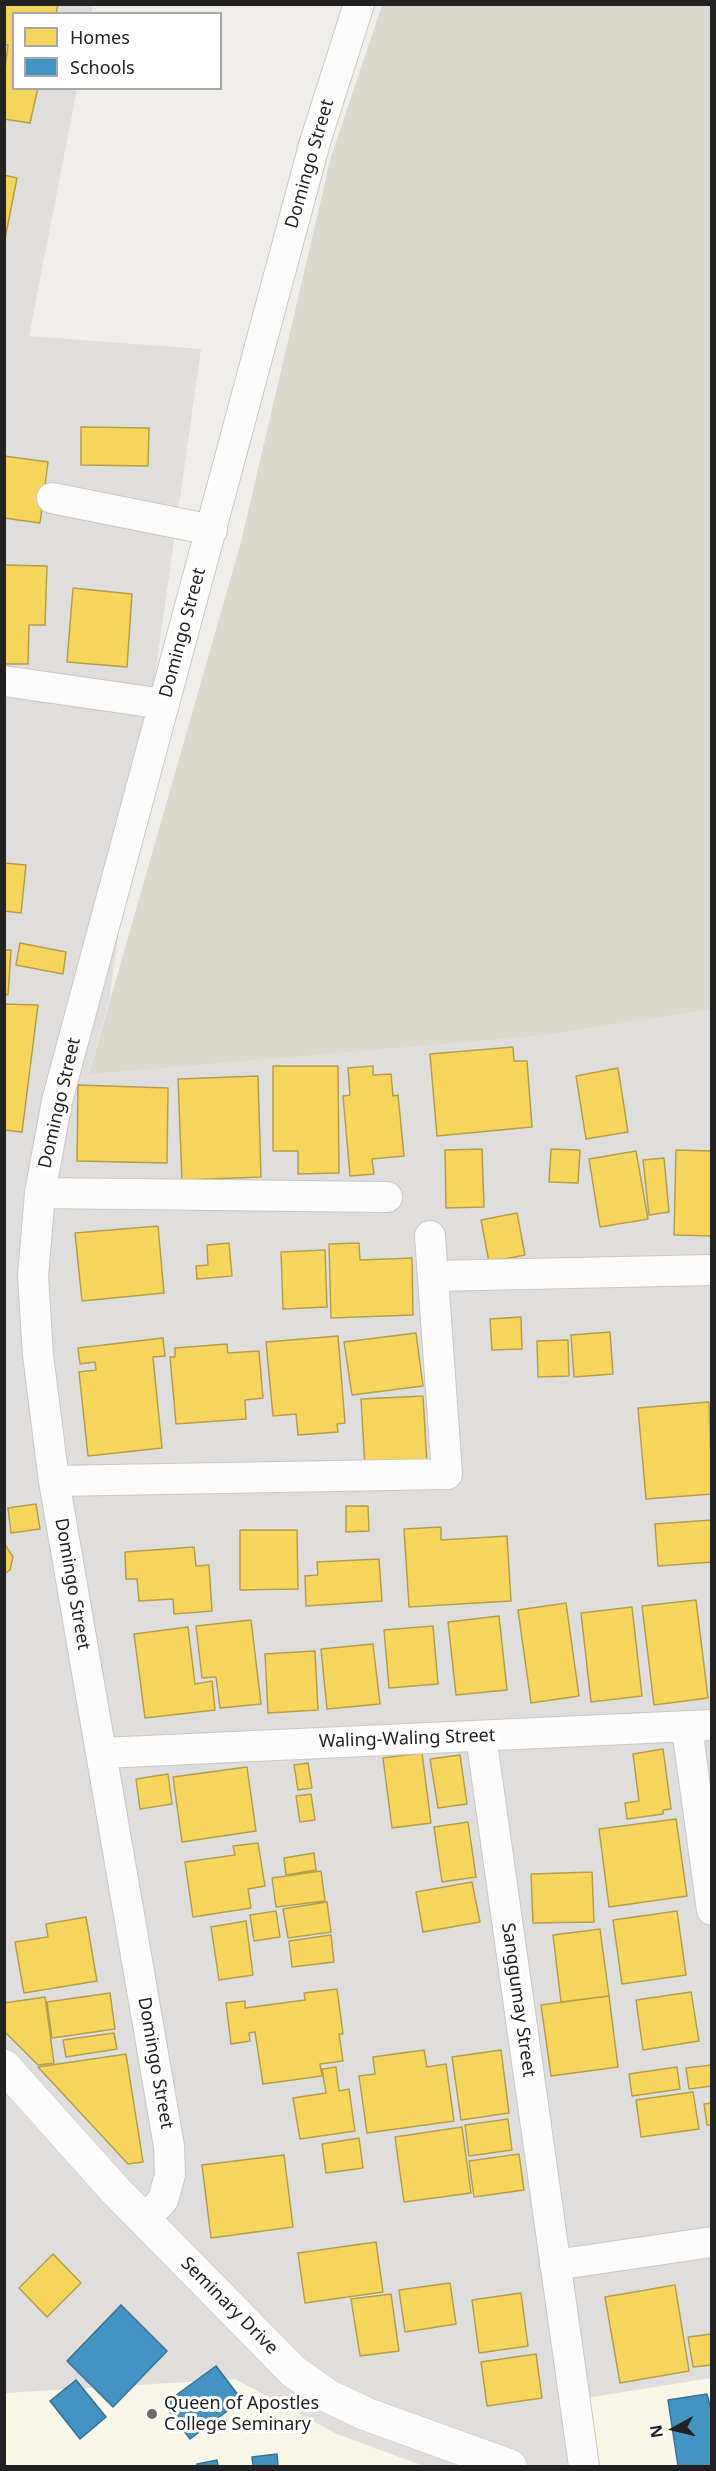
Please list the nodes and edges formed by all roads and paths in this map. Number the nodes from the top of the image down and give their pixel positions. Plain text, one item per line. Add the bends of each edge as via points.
1 (359, 4) edge
2 (52, 498) dead end
3 (212, 530) junction
4 (4, 681) edge
5 (164, 704) junction
6 (40, 1193) junction
7 (387, 1197) dead end
8 (430, 1236) dead end
9 (711, 1270) edge
10 (433, 1276) junction
11 (54, 1481) junction
12 (699, 1726) edge
13 (481, 1736) junction
14 (103, 1753) junction
15 (711, 1910) edge
16 (4, 2066) edge
17 (144, 2220) junction
18 (711, 2242) edge
19 (555, 2265) junction
20 (510, 2466) edge
21 (584, 2466) edge

1 - 3 street, Domingo Street via 315,142
2 - 3 street
3 - 5 street, Domingo Street
4 - 5 street
5 - 6 street, Domingo Street via 57,1101
6 - 7 street
6 - 11 street, Domingo Street via 33,1276 38,1355
8 - 10 street
9 - 10 street
10 - 11 street via 447,1474
11 - 14 street, Domingo Street
12 - 13 street, Waling-Waling Street
12 - 15 street
13 - 14 street, Waling-Waling Street
13 - 19 street, Sanggumay Street
14 - 17 street, Domingo Street via 169,2146 170,2175 163,2200
16 - 17 street, Seminary Drive
17 - 20 street, Seminary Drive via 293,2371 328,2396 408,2431
18 - 19 street
19 - 21 street, Sanggumay Street

